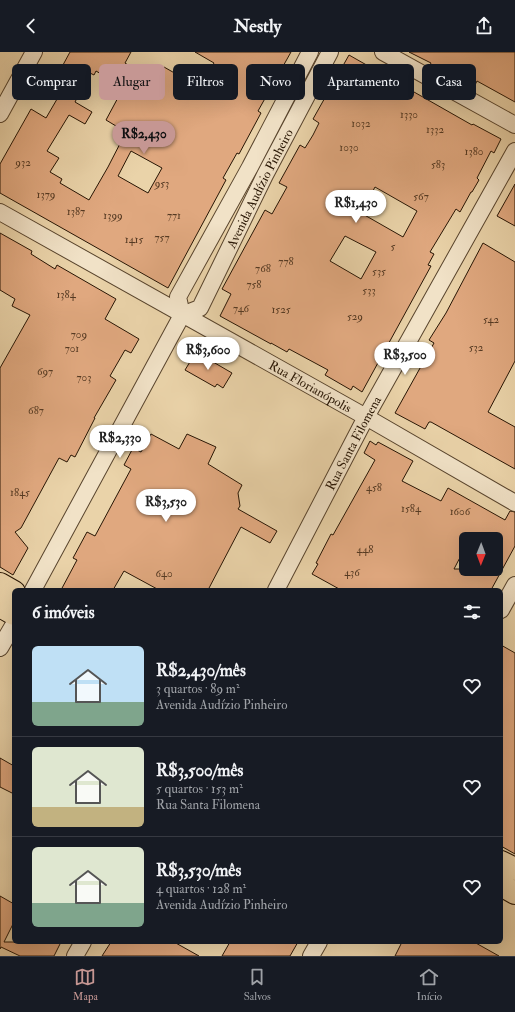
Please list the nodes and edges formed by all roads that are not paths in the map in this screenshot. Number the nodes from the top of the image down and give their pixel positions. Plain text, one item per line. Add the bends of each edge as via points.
1 (34, 52) edge
2 (310, 52) edge
3 (330, 52) edge
4 (383, 52) edge
5 (0, 114) edge
6 (278, 114) junction
7 (293, 122) junction
8 (515, 125) edge
9 (515, 150) edge
10 (250, 167) junction
11 (265, 175) junction
12 (0, 212) edge
13 (182, 315) junction
14 (366, 417) junction
15 (515, 503) edge
16 (0, 584) edge
17 (515, 585) edge
18 (34, 588) edge
19 (277, 588) edge
20 (12, 591) edge
21 (0, 606) edge
22 (503, 606) edge
23 (12, 613) edge
24 (12, 627) edge
25 (0, 648) edge
26 (503, 863) edge
27 (515, 869) edge
28 (503, 886) edge
29 (515, 893) edge
30 (82, 944) edge
31 (318, 944) edge
32 (75, 956) edge
33 (311, 956) edge

1 - 5 street
2 - 6 street, Avenida Audízio Pinheiro
3 - 7 street, Avenida Audízio Pinheiro
4 - 8 street
6 - 7 street
6 - 10 street, Avenida Audízio Pinheiro
7 - 11 street, Avenida Audízio Pinheiro
9 - 14 street, Rua Santa Filomena
10 - 11 street
10 - 13 street, Avenida Audízio Pinheiro via 178,297
11 - 13 street, Avenida Audízio Pinheiro via 200,308
12 - 13 street, Rua Florianópolis
13 - 14 street, Rua Florianópolis
13 - 18 street
14 - 15 street, Rua Florianópolis
14 - 19 street, Rua Santa Filomena
16 - 20 main road
17 - 22 street
21 - 23 main road
24 - 25 street
26 - 27 main road
28 - 29 main road
30 - 32 street
31 - 33 street

